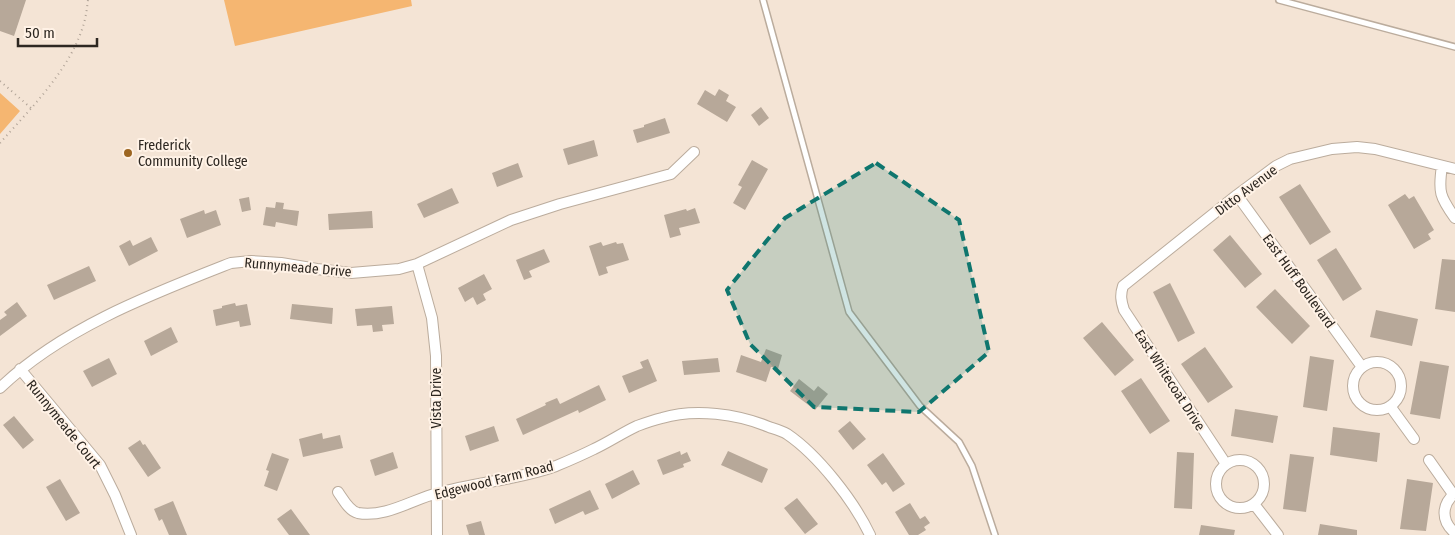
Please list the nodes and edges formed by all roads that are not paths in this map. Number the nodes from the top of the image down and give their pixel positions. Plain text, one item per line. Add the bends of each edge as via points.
1 (763, 0) edge
2 (1279, 0) edge
3 (1455, 47) edge
4 (694, 152) dead end
5 (1442, 166) junction
6 (1455, 169) edge
7 (1237, 195) junction
8 (1455, 218) edge
9 (416, 264) junction
10 (1121, 293) joint
11 (1362, 367) junction
12 (20, 369) junction
13 (0, 388) edge
14 (1390, 406) junction
15 (1414, 439) dead end
16 (1429, 460) dead end
17 (1226, 464) junction
18 (338, 492) dead end
19 (437, 493) junction
20 (1454, 494) edge
21 (1254, 504) junction
22 (1455, 533) edge
23 (131, 535) edge
24 (437, 535) edge
25 (870, 535) edge
26 (995, 535) edge
27 (1278, 535) edge

1 - 26 lane via 849,312 920,406 959,442 972,466
2 - 3 lane
4 - 9 street, Runnymeade Drive via 671,174 511,220
5 - 6 street, Ditto Avenue
5 - 7 street, Ditto Avenue via 1357,147 1332,148 1290,159
5 - 8 street via 1440,191
7 - 10 street, Ditto Avenue via 1123,286
7 - 11 street, East Huff Boulevard
9 - 12 street, Runnymeade Drive via 400,269 351,273 281,263 232,263 104,317 50,347
9 - 19 street, Vista Drive via 432,318 436,356
10 - 17 street, East Whitecoat Drive via 1124,310
11 - 14 street via 1353,382 1357,400 1372,410
11 - 14 street via 1378,362 1394,369 1401,384 1400,393
12 - 13 street, Runnymeade Drive
12 - 23 street, Runnymeade Court via 100,465
14 - 15 street
16 - 20 street
17 - 21 street via 1216,480 1220,498 1236,508
17 - 21 street via 1244,460 1260,470 1264,488
18 - 19 street, Edgewood Farm Road via 357,513 378,513
19 - 24 street, Vista Drive
19 - 25 street, Edgewood Farm Road via 554,466 594,450 637,426 664,417 699,413 729,416 785,433 808,450 840,488
20 - 22 street via 1446,504 1444,516
21 - 27 street

